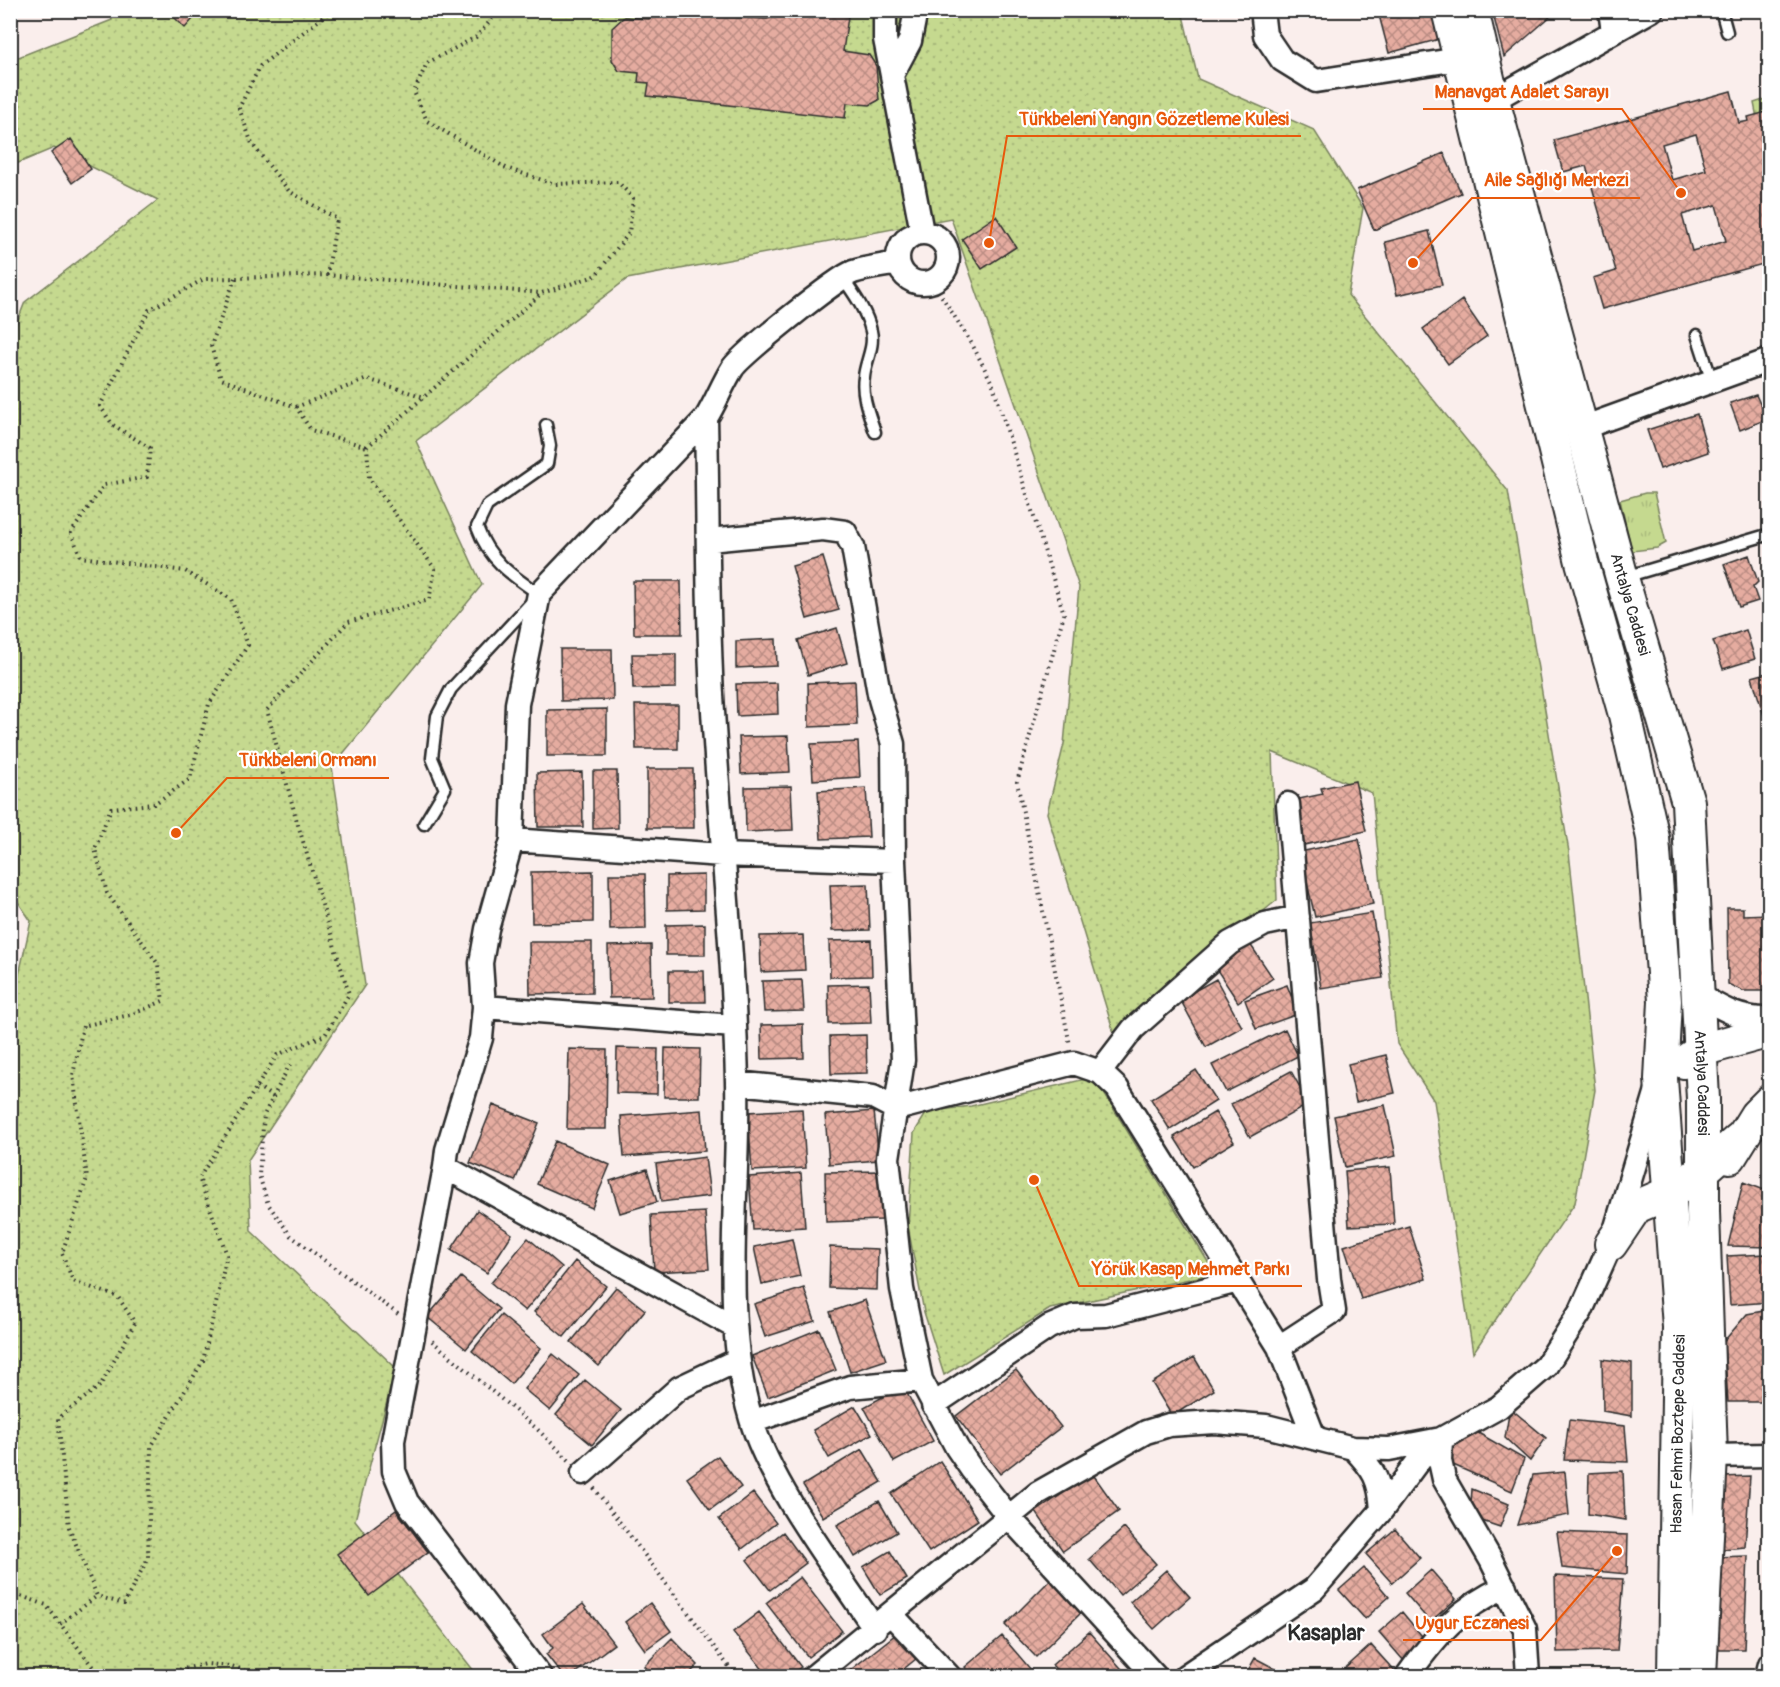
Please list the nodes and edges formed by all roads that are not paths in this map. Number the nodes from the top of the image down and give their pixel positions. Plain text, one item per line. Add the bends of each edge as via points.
1 (885, 10) edge
2 (916, 10) edge
3 (1262, 10) edge
4 (1448, 10) edge
5 (1472, 10) edge
6 (1652, 10) edge
7 (1721, 10) edge
8 (1611, 21) edge
9 (1727, 32) dead end
10 (1459, 59) junction
11 (893, 73) junction
12 (1492, 100) junction
13 (922, 232) junction
14 (898, 263) junction
15 (843, 278) junction
16 (1698, 335) dead end
17 (1770, 360) edge
18 (1712, 381) junction
19 (706, 418) junction
20 (546, 425) dead end
21 (1582, 428) junction
22 (875, 432) dead end
23 (1770, 534) edge
24 (709, 540) junction
25 (1622, 578) junction
26 (539, 594) junction
27 (1288, 804) dead end
28 (424, 824) dead end
29 (512, 840) junction
30 (722, 855) junction
31 (894, 861) junction
32 (1298, 916) junction
33 (1697, 994) junction
34 (484, 1007) junction
35 (1770, 1019) edge
36 (734, 1026) junction
37 (1770, 1030) edge
38 (1701, 1050) junction
39 (1100, 1071) junction
40 (1661, 1079) junction
41 (737, 1083) junction
42 (1770, 1101) edge
43 (896, 1109) junction
44 (1739, 1140) junction
45 (445, 1167) junction
46 (1705, 1169) junction
47 (1671, 1192) junction
48 (1703, 1212) junction
49 (1611, 1244) junction
50 (1238, 1281) junction
51 (735, 1328) junction
52 (1279, 1347) junction
53 (738, 1360) junction
54 (921, 1380) junction
55 (933, 1405) junction
56 (752, 1422) junction
57 (1314, 1437) junction
58 (1437, 1440) junction
59 (1353, 1448) junction
60 (1770, 1455) edge
61 (1711, 1456) junction
62 (583, 1473) road end
63 (1382, 1510) junction
64 (1008, 1515) junction
65 (1505, 1587) junction
66 (883, 1622) junction
67 (1770, 1664) edge
68 (540, 1677) edge
69 (814, 1677) edge
70 (948, 1677) edge
71 (1155, 1677) edge
72 (1185, 1677) edge
73 (1407, 1677) edge
74 (1528, 1677) edge
75 (1674, 1677) edge
76 (1700, 1677) edge
77 (1767, 1677) edge

1 - 11 street via 885,39
2 - 11 street via 910,41
3 - 10 street via 1265,35 1282,60 1316,81
4 - 10 main road, Antalya Caddesi
5 - 12 main road, Antalya Caddesi
6 - 8 street
7 - 9 lane
8 - 12 street
10 - 40 main road, Antalya Caddesi via 1653,838 1665,1001
11 - 13 street
12 - 21 main road, Antalya Caddesi
13 - 14 street via 900,245
13 - 14 street via 938,238 948,253 945,270 932,281 915,282 907,278
14 - 15 street via 852,272
15 - 19 street via 732,367
15 - 22 lane via 871,330 871,350 863,378
16 - 18 lane
17 - 18 street
18 - 21 street
19 - 24 street
19 - 26 street
20 - 26 lane via 550,446 547,464 487,506 477,527 484,547 501,567
21 - 25 main road, Antalya Caddesi
23 - 25 lane
24 - 30 street via 712,690
24 - 31 street via 823,529 845,532 853,547 880,699 893,744
25 - 33 main road, Antalya Caddesi via 1688,802
26 - 28 lane via 450,689 441,707 432,758 445,789
26 - 29 street via 518,704
27 - 32 street
29 - 30 street
29 - 34 street via 483,952
30 - 31 street
30 - 36 street
31 - 43 street via 903,1060
32 - 39 street via 1265,924 1230,943 1133,1029
32 - 52 street via 1334,1311
33 - 35 street via 1729,1014
33 - 38 main road, Antalya Caddesi
34 - 36 street
34 - 45 street via 481,1038
36 - 41 street
37 - 38 main road
38 - 40 main road
38 - 46 main road, Antalya Caddesi
39 - 43 street via 1074,1064
39 - 50 street via 1117,1088
40 - 47 main road, Antalya Caddesi
40 - 49 street
41 - 43 street via 873,1097
41 - 51 street
42 - 44 main road
43 - 54 street via 888,1158 893,1221
44 - 46 main road
44 - 48 main road
45 - 51 street
45 - 68 street via 393,1442 394,1472 407,1502
46 - 47 main road
46 - 48 main road, Antalya Caddesi
47 - 49 main road via 1636,1207
47 - 75 main road, Hasan Fehmi Boztepe Caddesi via 1679,1327
48 - 61 main road, Hasan Fehmi Boztepe Caddesi
49 - 58 street via 1581,1311 1546,1366 1499,1407
50 - 52 street
50 - 55 street via 1106,1315 1075,1316 1049,1327
51 - 53 street
52 - 57 street
53 - 56 street
53 - 62 street via 679,1388
54 - 55 street
54 - 56 street via 850,1387
55 - 64 street via 957,1448
56 - 66 street via 786,1491
57 - 59 street
57 - 64 street via 1266,1426 1214,1422 1169,1425 1146,1432 1097,1458
58 - 59 street via 1389,1449
58 - 63 street
58 - 65 street via 1444,1479
59 - 63 street via 1373,1469
60 - 61 street
61 - 76 main road, Hasan Fehmi Boztepe Caddesi
63 - 72 street via 1314,1589
64 - 66 street
64 - 71 street
65 - 73 street via 1477,1600 1451,1621
65 - 74 street via 1525,1629
66 - 69 street
66 - 70 street
67 - 77 street

